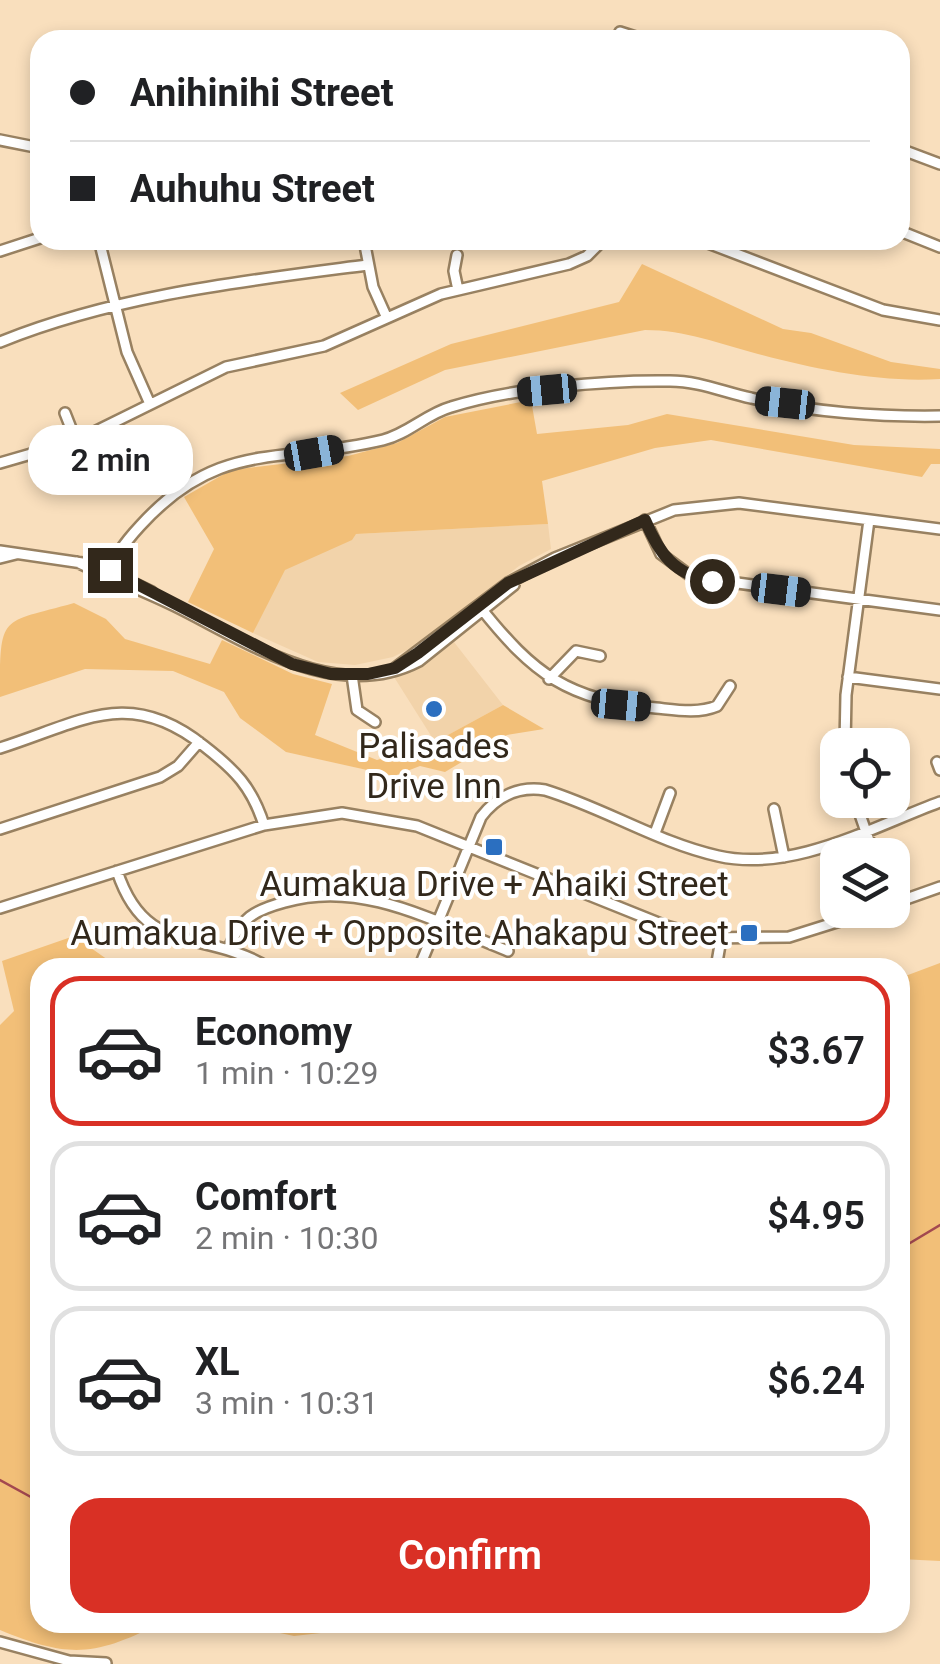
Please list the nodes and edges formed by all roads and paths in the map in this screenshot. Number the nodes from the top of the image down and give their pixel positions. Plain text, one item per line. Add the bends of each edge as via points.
1 (0, 140) edge
2 (30, 146) edge
3 (910, 153) edge
4 (940, 164) edge
5 (910, 236) edge
6 (30, 241) edge
7 (940, 247) edge
8 (102, 250) edge
9 (365, 250) edge
10 (591, 250) edge
11 (726, 250) edge
12 (0, 251) edge
13 (457, 255) dead end
14 (367, 266) junction
15 (458, 290) junction
16 (116, 306) junction
17 (386, 316) junction
18 (940, 320) edge
19 (0, 342) edge
20 (150, 404) junction
21 (65, 414) dead end
22 (940, 416) edge
23 (76, 441) junction
24 (0, 464) edge
25 (645, 520) junction
26 (868, 520) junction
27 (940, 529) edge
28 (0, 554) edge
29 (112, 573) junction
30 (858, 600) junction
31 (481, 608) junction
32 (940, 610) edge
33 (600, 656) dead end
34 (352, 675) junction
35 (848, 677) junction
36 (549, 679) junction
37 (730, 686) dead end
38 (940, 689) edge
39 (375, 722) dead end
40 (846, 728) edge
41 (199, 742) junction
42 (0, 748) edge
43 (670, 793) dead end
44 (940, 802) edge
45 (774, 809) dead end
46 (861, 818) edge
47 (264, 825) junction
48 (0, 828) edge
49 (865, 830) junction
50 (655, 833) junction
51 (868, 838) edge
52 (468, 846) junction
53 (784, 857) junction
54 (117, 871) junction
55 (940, 887) edge
56 (910, 898) edge
57 (0, 908) edge
58 (437, 923) junction
59 (820, 927) edge
60 (721, 939) junction
61 (229, 948) junction
62 (508, 952) dead end
63 (249, 958) edge
64 (423, 958) edge
65 (718, 958) edge
66 (0, 1642) edge
67 (106, 1663) edge

1 - 2 street
3 - 4 street
5 - 7 street
6 - 12 street
8 - 16 street
9 - 14 street
10 - 15 street via 579,260
11 - 18 street via 884,310
13 - 15 street
14 - 16 street
14 - 17 street
15 - 17 street
16 - 19 street
16 - 20 street
17 - 20 street via 324,346 226,367
20 - 23 street
21 - 23 street
22 - 29 street via 849,413 681,381 502,394 436,412 389,438 217,467 164,502 124,547
23 - 24 street
25 - 26 street via 726,503
25 - 30 street via 661,554 692,577
25 - 31 street via 555,558
26 - 27 street
26 - 30 street
28 - 29 street
29 - 34 street via 292,664
30 - 32 street
30 - 35 street
31 - 34 street via 395,668
31 - 36 street
33 - 36 street via 576,651
34 - 39 street via 357,710
35 - 38 street
35 - 40 street
36 - 37 street via 602,702 694,711 718,706
41 - 42 street via 164,718 132,711
41 - 47 street via 247,783
41 - 48 street via 160,778
43 - 50 street
44 - 49 street
45 - 53 street
46 - 49 street
47 - 52 street via 360,814
47 - 54 street
49 - 51 street
49 - 53 street
50 - 52 street via 557,794 527,789 487,809
50 - 53 street via 728,858
52 - 58 street
52 - 60 street via 666,926
54 - 57 street
54 - 61 street via 131,906 152,928
55 - 56 street
58 - 61 street via 372,898 316,895 252,912
58 - 62 street
58 - 64 street
59 - 60 street via 789,937
60 - 65 street
61 - 63 street
66 - 67 street

